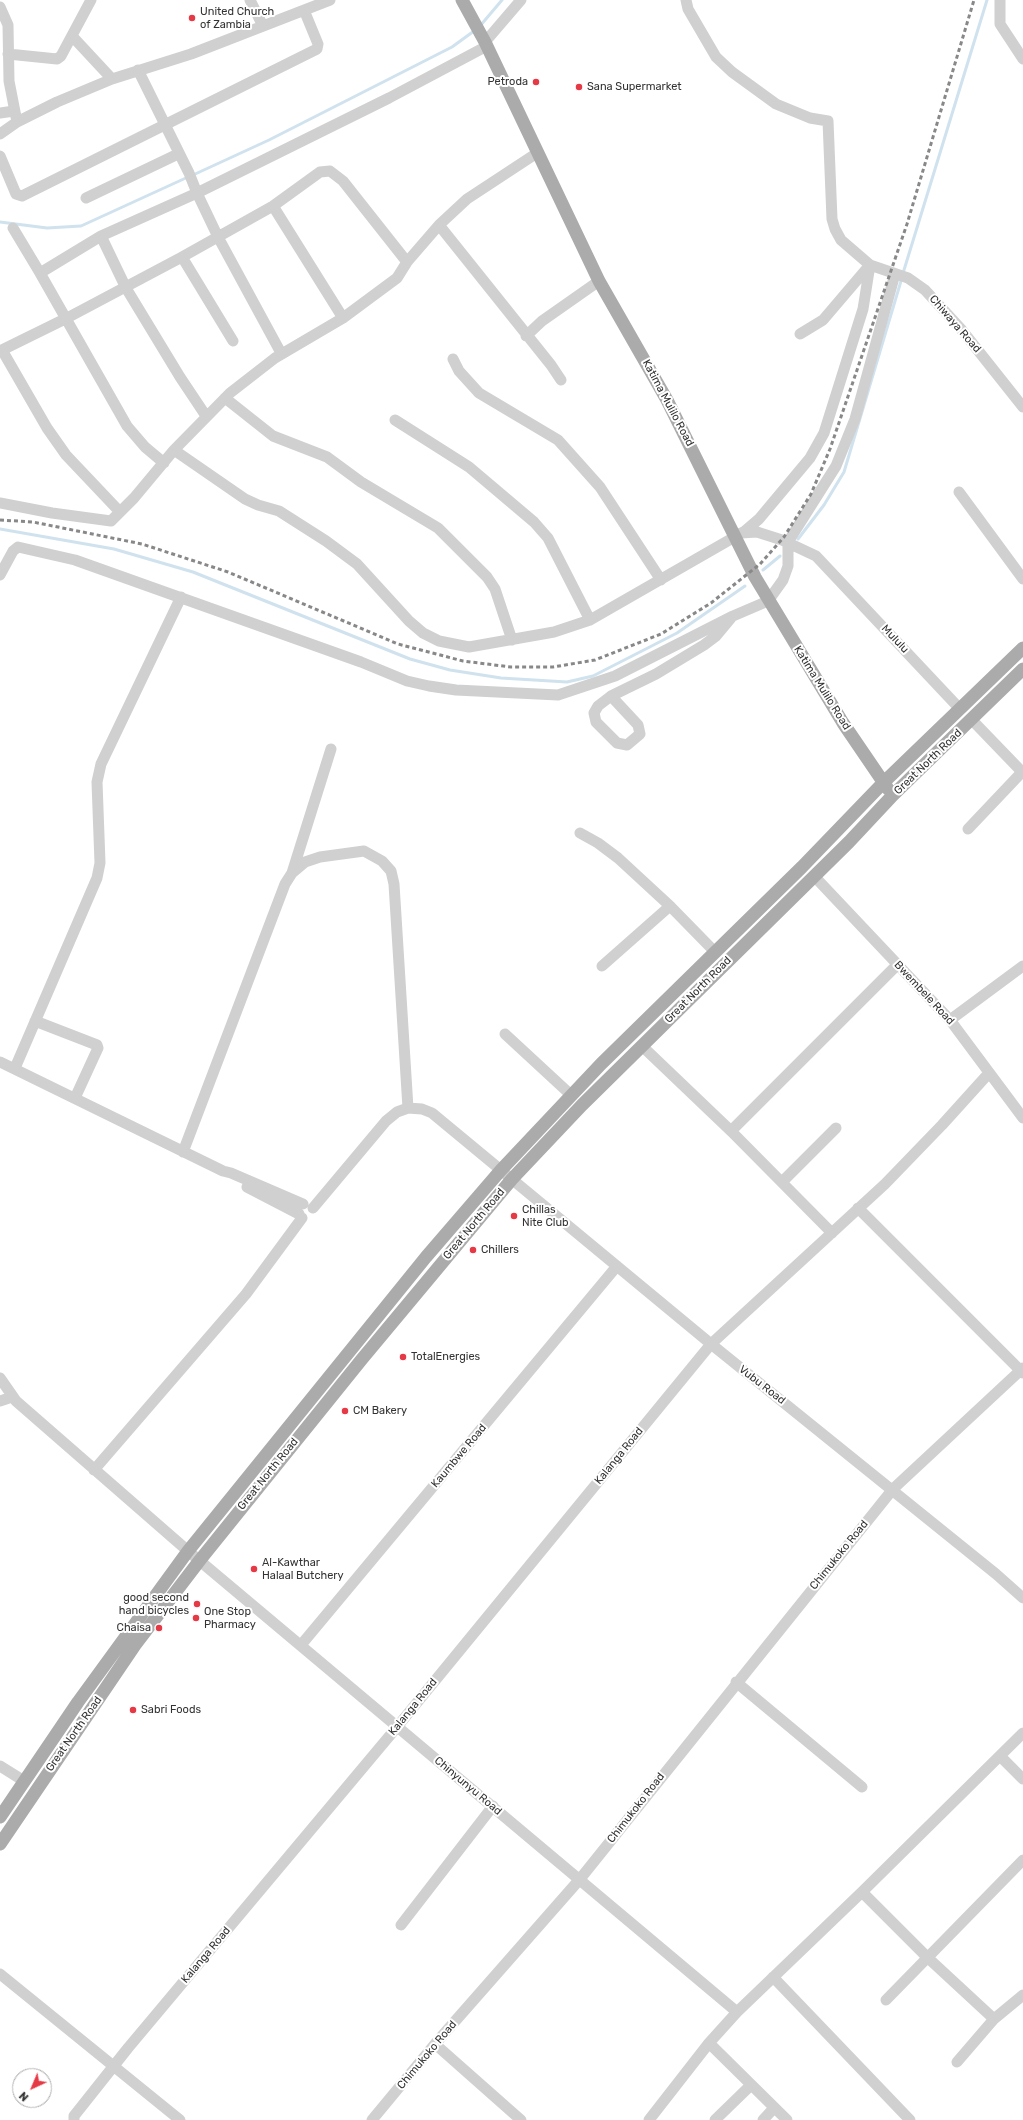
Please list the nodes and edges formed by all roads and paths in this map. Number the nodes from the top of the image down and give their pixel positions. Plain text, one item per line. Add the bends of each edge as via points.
1 (91, 0) edge
2 (250, 0) edge
3 (330, 0) edge
4 (462, 0) edge
5 (521, 0) edge
6 (686, 0) edge
7 (1000, 0) edge
8 (0, 7) edge
9 (304, 10) junction
10 (263, 26) junction
11 (72, 36) junction
12 (482, 37) junction
13 (8, 54) junction
14 (1023, 59) edge
15 (138, 70) junction
16 (112, 79) junction
17 (0, 113) edge
18 (15, 117) junction
19 (165, 125) junction
20 (0, 134) edge
21 (537, 153) junction
22 (178, 154) junction
23 (0, 156) edge
24 (195, 190) junction
25 (86, 198) dead end
26 (273, 206) junction
27 (439, 224) junction
28 (13, 228) dead end
29 (101, 236) junction
30 (218, 237) junction
31 (182, 257) junction
32 (406, 262) junction
33 (870, 265) junction
34 (40, 273) junction
35 (895, 274) junction
36 (600, 281) junction
37 (126, 288) junction
38 (67, 318) junction
39 (343, 318) junction
40 (800, 334) dead end
41 (526, 336) junction
42 (233, 342) dead end
43 (1, 349) edge
44 (281, 353) junction
45 (453, 358) dead end
46 (561, 380) dead end
47 (225, 398) junction
48 (1023, 407) edge
49 (206, 416) junction
50 (395, 420) dead end
51 (174, 450) junction
52 (164, 463) junction
53 (959, 492) dead end
54 (0, 503) edge
55 (120, 512) junction
56 (737, 535) junction
57 (788, 542) junction
58 (0, 575) edge
59 (1023, 579) edge
60 (661, 580) junction
61 (181, 597) junction
62 (768, 601) junction
63 (733, 616) junction
64 (590, 620) junction
65 (512, 640) junction
66 (1023, 648) edge
67 (1023, 669) edge
68 (611, 696) junction
69 (960, 709) junction
70 (972, 720) junction
71 (331, 749) dead end
72 (1023, 772) edge
73 (883, 783) junction
74 (893, 795) junction
75 (968, 829) dead end
76 (580, 833) dead end
77 (292, 873) junction
78 (814, 876) junction
79 (670, 906) junction
80 (715, 952) junction
81 (898, 964) junction
82 (602, 966) dead end
83 (1023, 966) edge
84 (950, 1020) junction
85 (35, 1021) junction
86 (505, 1034) dead end
87 (642, 1046) junction
88 (0, 1062) edge
89 (15, 1068) junction
90 (989, 1073) junction
91 (571, 1095) junction
92 (75, 1098) junction
93 (408, 1108) junction
94 (1023, 1118) edge
95 (836, 1128) dead end
96 (731, 1131) junction
97 (183, 1152) junction
98 (501, 1170) junction
99 (512, 1179) junction
100 (782, 1182) junction
101 (858, 1208) junction
102 (304, 1211) junction
103 (832, 1233) junction
104 (617, 1266) junction
105 (711, 1344) junction
106 (1022, 1370) edge
107 (0, 1378) edge
108 (12, 1397) junction
109 (0, 1401) edge
110 (94, 1470) junction
111 (893, 1489) junction
112 (188, 1551) junction
113 (200, 1560) junction
114 (1023, 1598) edge
115 (301, 1645) junction
116 (736, 1682) junction
117 (397, 1727) junction
118 (1023, 1733) edge
119 (1001, 1757) junction
120 (0, 1766) edge
121 (1023, 1779) edge
122 (24, 1781) junction
123 (862, 1787) dead end
124 (493, 1806) junction
125 (0, 1817) edge
126 (0, 1844) edge
127 (1023, 1860) edge
128 (580, 1879) junction
129 (862, 1892) junction
130 (402, 1925) dead end
131 (927, 1957) junction
132 (0, 1974) edge
133 (773, 1978) junction
134 (1023, 1995) edge
135 (886, 2000) dead end
136 (737, 2012) junction
137 (994, 2019) junction
138 (709, 2043) junction
139 (435, 2044) junction
140 (957, 2062) dead end
141 (114, 2067) junction
142 (751, 2086) junction
143 (774, 2108) junction
144 (906, 2118) edge
145 (74, 2120) edge
146 (180, 2120) edge
147 (372, 2120) edge
148 (521, 2120) edge
149 (649, 2120) edge
150 (715, 2120) edge
151 (763, 2120) edge
152 (787, 2120) edge

1 - 11 street
2 - 10 street
3 - 9 street
4 - 12 main road, Katima Mulilo Road
5 - 12 street
6 - 33 street via 688,9 716,57 732,72 776,104 810,118 828,121 834,229 841,240
7 - 14 street via 1000,24
8 - 13 street via 8,25
9 - 10 street
9 - 19 street via 318,44 317,49
10 - 15 street via 191,54
11 - 13 street via 57,59
11 - 16 street
12 - 21 main road, Katima Mulilo Road
12 - 24 street via 389,98
13 - 18 street
15 - 16 street
15 - 19 street
16 - 18 street
17 - 18 street
18 - 20 street
19 - 22 street
19 - 23 street via 22,196 16,194
21 - 27 street via 467,199
21 - 36 main road, Katima Mulilo Road
22 - 24 street
22 - 25 street
24 - 29 street
24 - 30 street
26 - 30 street
26 - 32 street via 320,172 330,171 342,181
26 - 39 street
27 - 32 street
27 - 41 street
28 - 34 street
29 - 34 street
29 - 37 street
30 - 31 street
30 - 44 street
31 - 37 street
31 - 42 street
32 - 39 street via 397,278
33 - 35 street, Chiwaya Road
33 - 40 street via 823,320
33 - 56 street via 863,309 824,433 798,473 759,518
34 - 38 street
35 - 48 street, Chiwaya Road via 908,278 925,290 962,329
35 - 57 street via 855,419 836,466
36 - 41 street via 542,321
36 - 56 main road, Katima Mulilo Road
37 - 38 street
37 - 49 street
38 - 43 street
38 - 52 street via 127,426 146,448
39 - 44 street
41 - 46 street
43 - 55 street via 47,428 66,455
44 - 47 street
45 - 60 street via 459,372 479,393 558,440 600,487
47 - 49 street
47 - 65 street via 273,436 327,456 361,482 438,528 487,577 495,589
49 - 51 street
50 - 64 street via 469,467 534,522 548,538
51 - 52 street
51 - 65 street via 245,499 279,510 332,545 357,564 423,633 446,643 469,646
52 - 55 street
53 - 59 street
54 - 55 street via 105,521 111,521
56 - 57 street, Mululu via 757,532
56 - 60 street
56 - 62 main road, Katima Mulilo Road
57 - 62 street via 788,566 784,580
57 - 69 street, Mululu via 816,556 831,570
58 - 61 street via 13,551 22,547 74,560
60 - 64 street
61 - 63 street via 361,662 406,681 456,690 558,695 616,676
61 - 85 street via 100,764 97,782 100,863 97,878
62 - 63 street
62 - 73 main road, Katima Mulilo Road
63 - 68 street via 720,632 704,645 656,674
64 - 65 street via 554,632
66 - 69 main road, Great North Road
67 - 70 main road, Great North Road
68 - 68 street via 598,706 594,713 596,722 616,743 627,745 640,734 638,724
69 - 73 main road, Great North Road
70 - 72 street
70 - 74 main road, Great North Road
71 - 77 street
72 - 75 street
73 - 74 main road, Katima Mulilo Road
73 - 80 main road, Great North Road
74 - 78 main road, Great North Road
76 - 79 street via 618,858
77 - 93 street via 305,862 364,851 382,861 391,871 394,884
77 - 97 street via 285,884
78 - 81 street, Bwembele Road
78 - 87 main road, Great North Road
79 - 80 street
79 - 82 street
80 - 91 main road, Great North Road
81 - 84 street, Bwembele Road
81 - 96 street
83 - 84 street
84 - 90 street, Bwembele Road
85 - 89 street
85 - 92 street via 97,1045 98,1048
86 - 91 street
87 - 96 street
87 - 99 main road, Great North Road
88 - 89 street
89 - 92 street
90 - 94 street, Bwembele Road
90 - 101 street, Kalanga Road via 915,1154
91 - 98 main road, Great North Road
92 - 97 street
93 - 98 street, Vubu Road via 432,1113
93 - 102 street via 386,1120
95 - 100 street
96 - 100 street
97 - 102 street via 231,1173
98 - 99 street, Vubu Road
98 - 112 main road, Great North Road via 426,1257
99 - 104 street, Vubu Road
99 - 113 main road, Great North Road via 362,1359
100 - 103 street
101 - 103 street, Kalanga Road
101 - 106 street
102 - 110 street via 246,1294
103 - 105 street, Kalanga Road
104 - 105 street, Vubu Road
104 - 115 street, Kaumbwe Road
105 - 111 street, Vubu Road
105 - 117 street, Kalanga Road
106 - 111 street, Chimukoko Road
107 - 108 street, Chinyunyu Road
108 - 109 street
108 - 110 street, Chinyunyu Road
110 - 112 street, Chinyunyu Road
111 - 114 street, Vubu Road
111 - 116 street, Chimukoko Road
112 - 113 street, Chinyunyu Road
112 - 122 main road, Great North Road via 82,1696
113 - 115 street, Chinyunyu Road
113 - 126 main road, Great North Road via 135,1646
115 - 117 street, Chinyunyu Road
116 - 123 street
116 - 128 street, Chimukoko Road
117 - 124 street, Chinyunyu Road
117 - 141 street, Kalanga Road
118 - 119 street
119 - 121 street
119 - 129 street
120 - 122 street
122 - 125 main road, Great North Road
124 - 128 street, Chinyunyu Road
124 - 130 street
127 - 131 street
128 - 136 street, Chinyunyu Road
128 - 139 street, Chimukoko Road
129 - 131 street
129 - 133 street
131 - 135 street
131 - 137 street
132 - 141 street
133 - 136 street
133 - 144 street
134 - 137 street
136 - 138 street
137 - 140 street
138 - 142 street
138 - 149 street
139 - 147 street, Chimukoko Road
139 - 148 street
141 - 145 street, Kalanga Road via 74,2116
141 - 146 street
142 - 143 street
142 - 150 street
143 - 151 street
143 - 152 street

